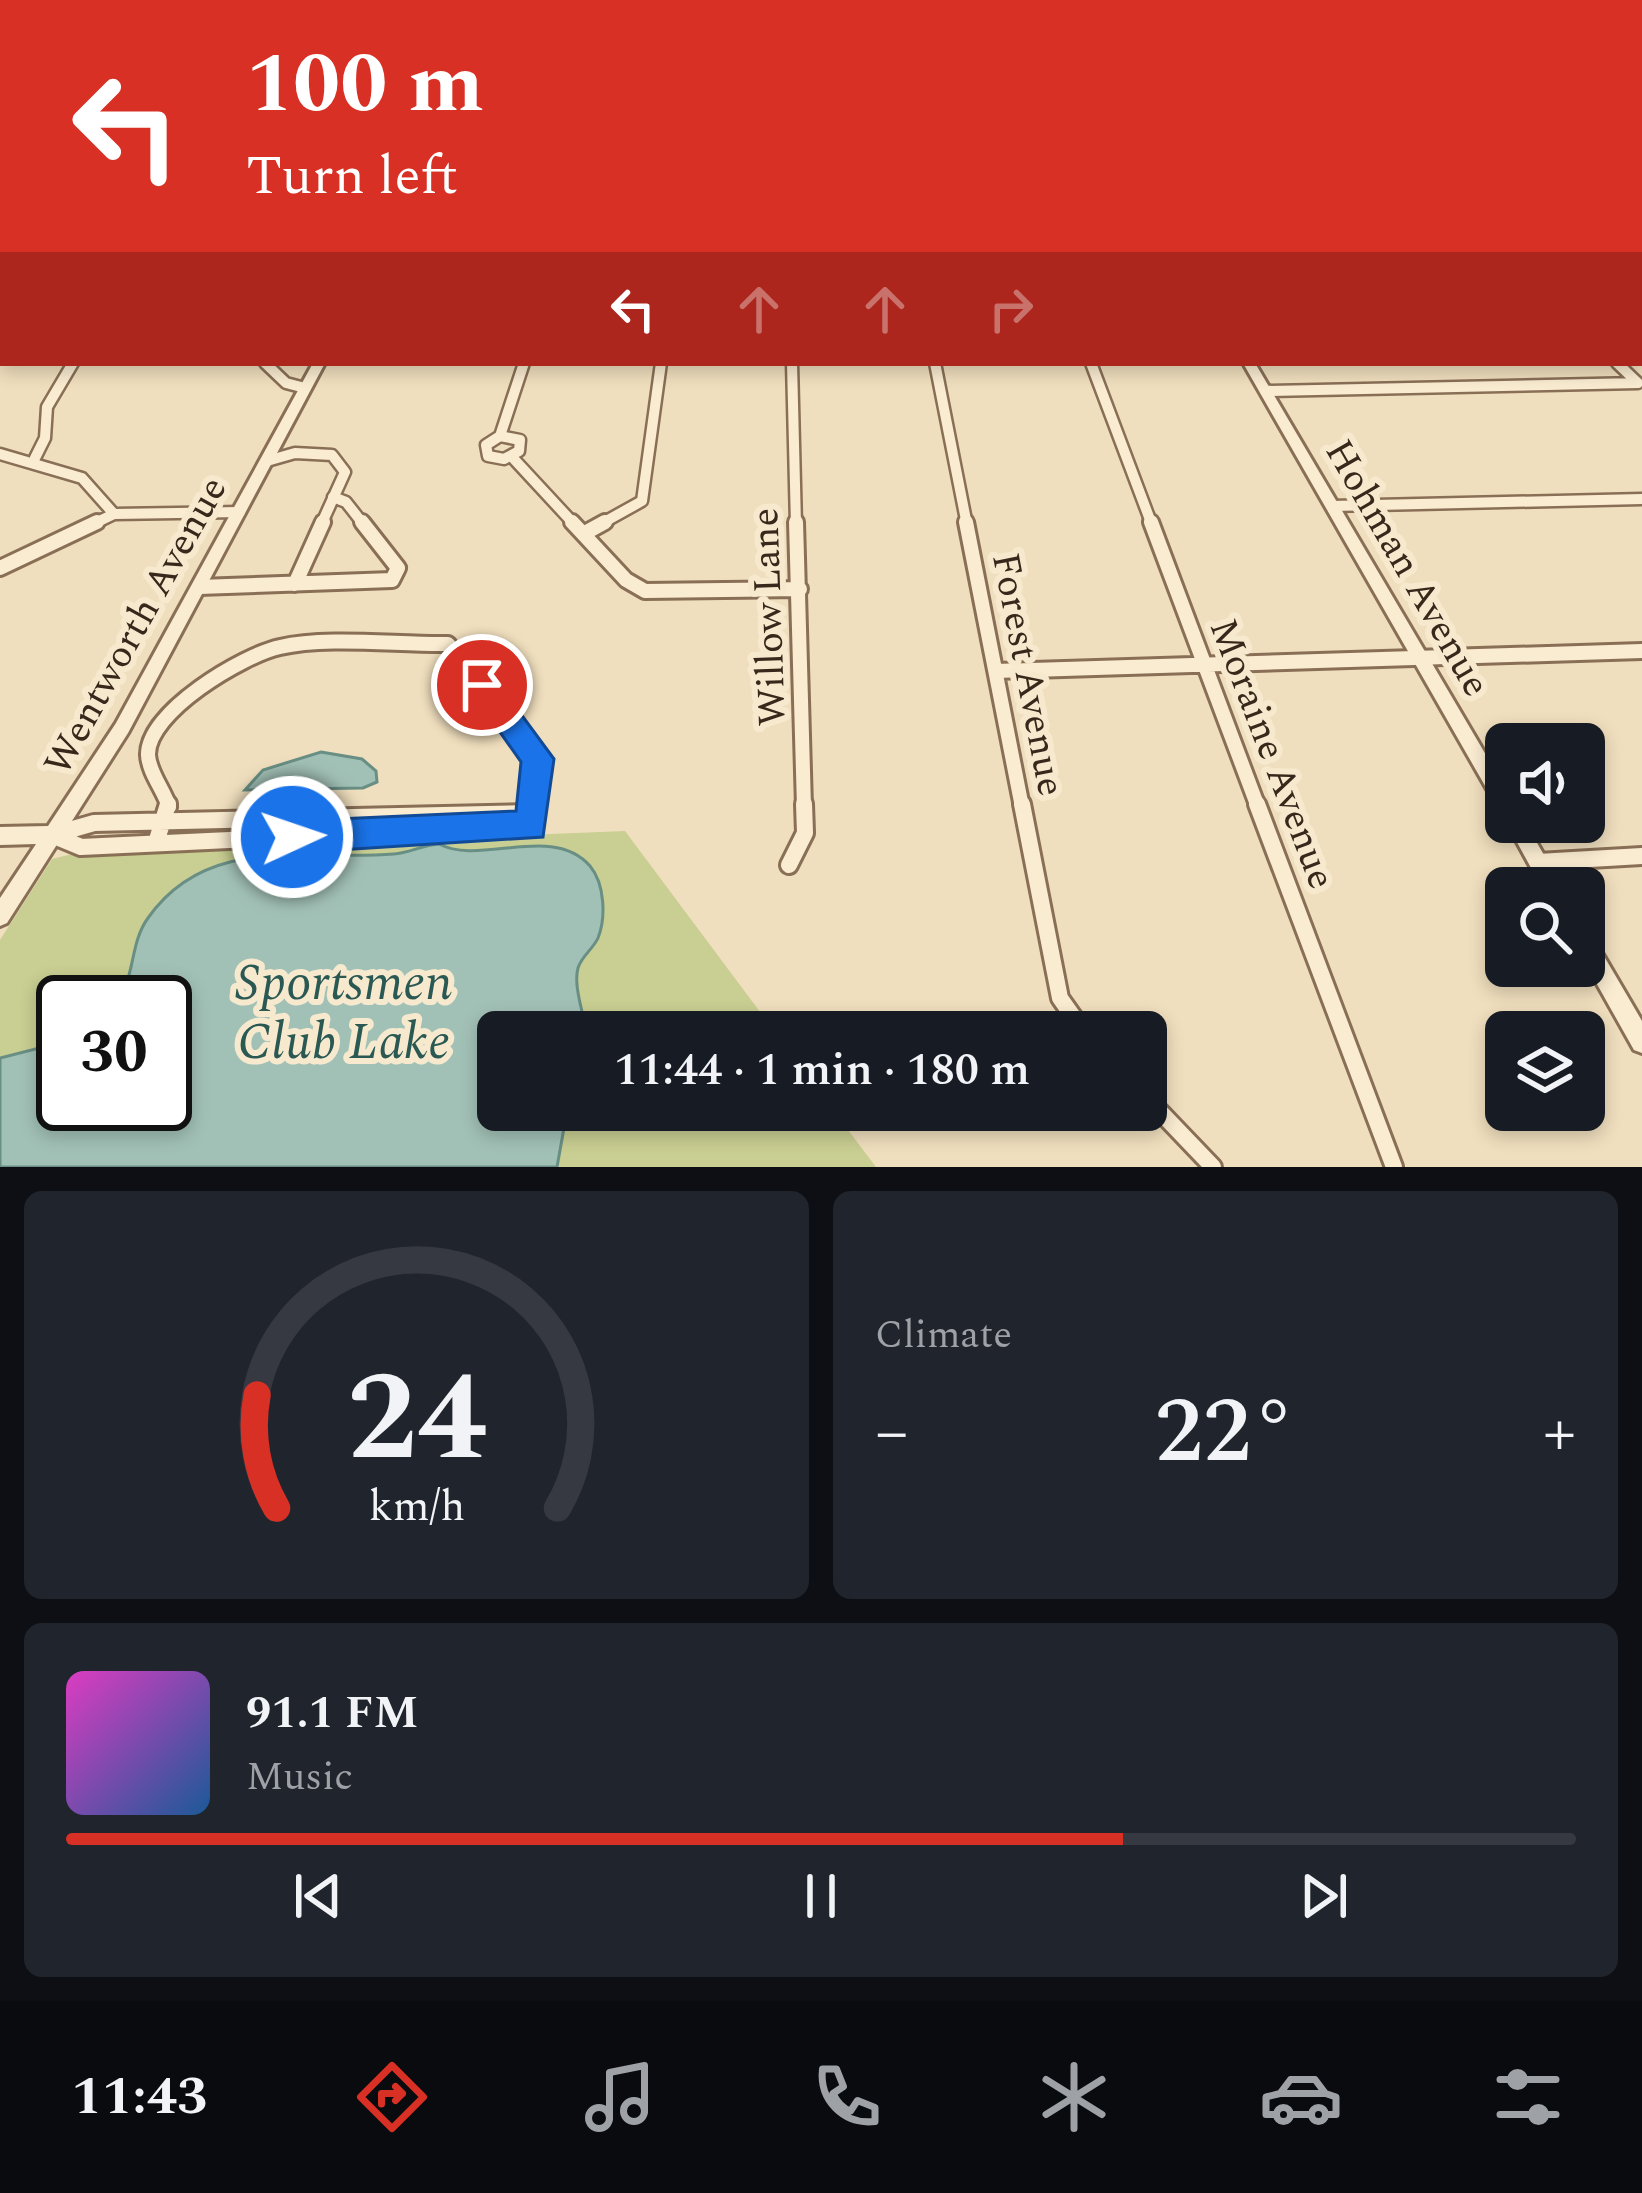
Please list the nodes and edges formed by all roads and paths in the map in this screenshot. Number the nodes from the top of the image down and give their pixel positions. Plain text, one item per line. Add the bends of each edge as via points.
1 (71, 366) edge
2 (269, 366) edge
3 (317, 366) edge
4 (523, 366) edge
5 (662, 366) edge
6 (792, 366) edge
7 (936, 366) edge
8 (1092, 366) edge
9 (1252, 366) edge
10 (1640, 385) edge
11 (305, 388) junction
12 (1265, 391) junction
13 (500, 436) junction
14 (274, 446) junction
15 (295, 453) junction
16 (0, 454) edge
17 (512, 456) junction
18 (35, 458) junction
19 (267, 461) junction
20 (333, 497) junction
21 (1642, 499) edge
22 (1332, 506) junction
23 (240, 512) junction
24 (114, 514) junction
25 (585, 532) junction
26 (0, 568) edge
27 (295, 584) junction
28 (200, 587) junction
29 (800, 590) junction
30 (1642, 651) edge
31 (1419, 656) junction
32 (1205, 664) junction
33 (996, 671) junction
34 (1485, 770) edge
35 (532, 819) junction
36 (165, 821) junction
37 (52, 835) junction
38 (0, 836) edge
39 (156, 843) junction
40 (1527, 843) edge
41 (1642, 856) edge
42 (1538, 862) junction
43 (789, 866) dead end
44 (1541, 867) edge
45 (0, 916) edge
46 (1605, 978) edge
47 (1069, 1011) edge
48 (1642, 1042) edge
49 (1167, 1119) edge
50 (1213, 1167) edge
51 (1394, 1167) edge

1 - 18 street via 47,407
2 - 11 street
3 - 11 street, Wentworth Avenue
4 - 13 street
5 - 25 street via 642,501
6 - 29 street, Willow Lane
7 - 33 street, Forest Avenue
8 - 32 street, Moraine Avenue
9 - 12 street, Hohman Avenue
10 - 12 street
11 - 14 street, Wentworth Avenue
12 - 22 street, Hohman Avenue
13 - 17 street via 520,440
13 - 17 street via 485,453
14 - 15 street
14 - 19 street, Wentworth Avenue
15 - 19 street
15 - 20 street via 340,460 345,472
16 - 18 street
17 - 25 street
18 - 24 street via 109,497
19 - 23 street, Wentworth Avenue
20 - 27 street
20 - 27 street via 346,502 398,574
21 - 22 street
22 - 31 street, Hohman Avenue
23 - 24 street
23 - 28 street, Wentworth Avenue
24 - 26 street
25 - 29 street via 645,592
27 - 28 street
28 - 37 street, Wentworth Avenue
29 - 43 street, Willow Lane via 806,833
30 - 31 street
31 - 32 street
31 - 34 street, Hohman Avenue
32 - 33 street
32 - 51 street, Moraine Avenue
33 - 47 street, Forest Avenue via 1060,998
35 - 36 street
35 - 36 street via 538,759 442,641 268,650 168,712 147,750 168,798
35 - 39 street
36 - 37 street via 94,823
36 - 39 street
37 - 38 street
37 - 39 street via 82,847
37 - 45 street, Wentworth Avenue
40 - 42 street
41 - 42 street
42 - 44 street
46 - 48 street
49 - 50 street

